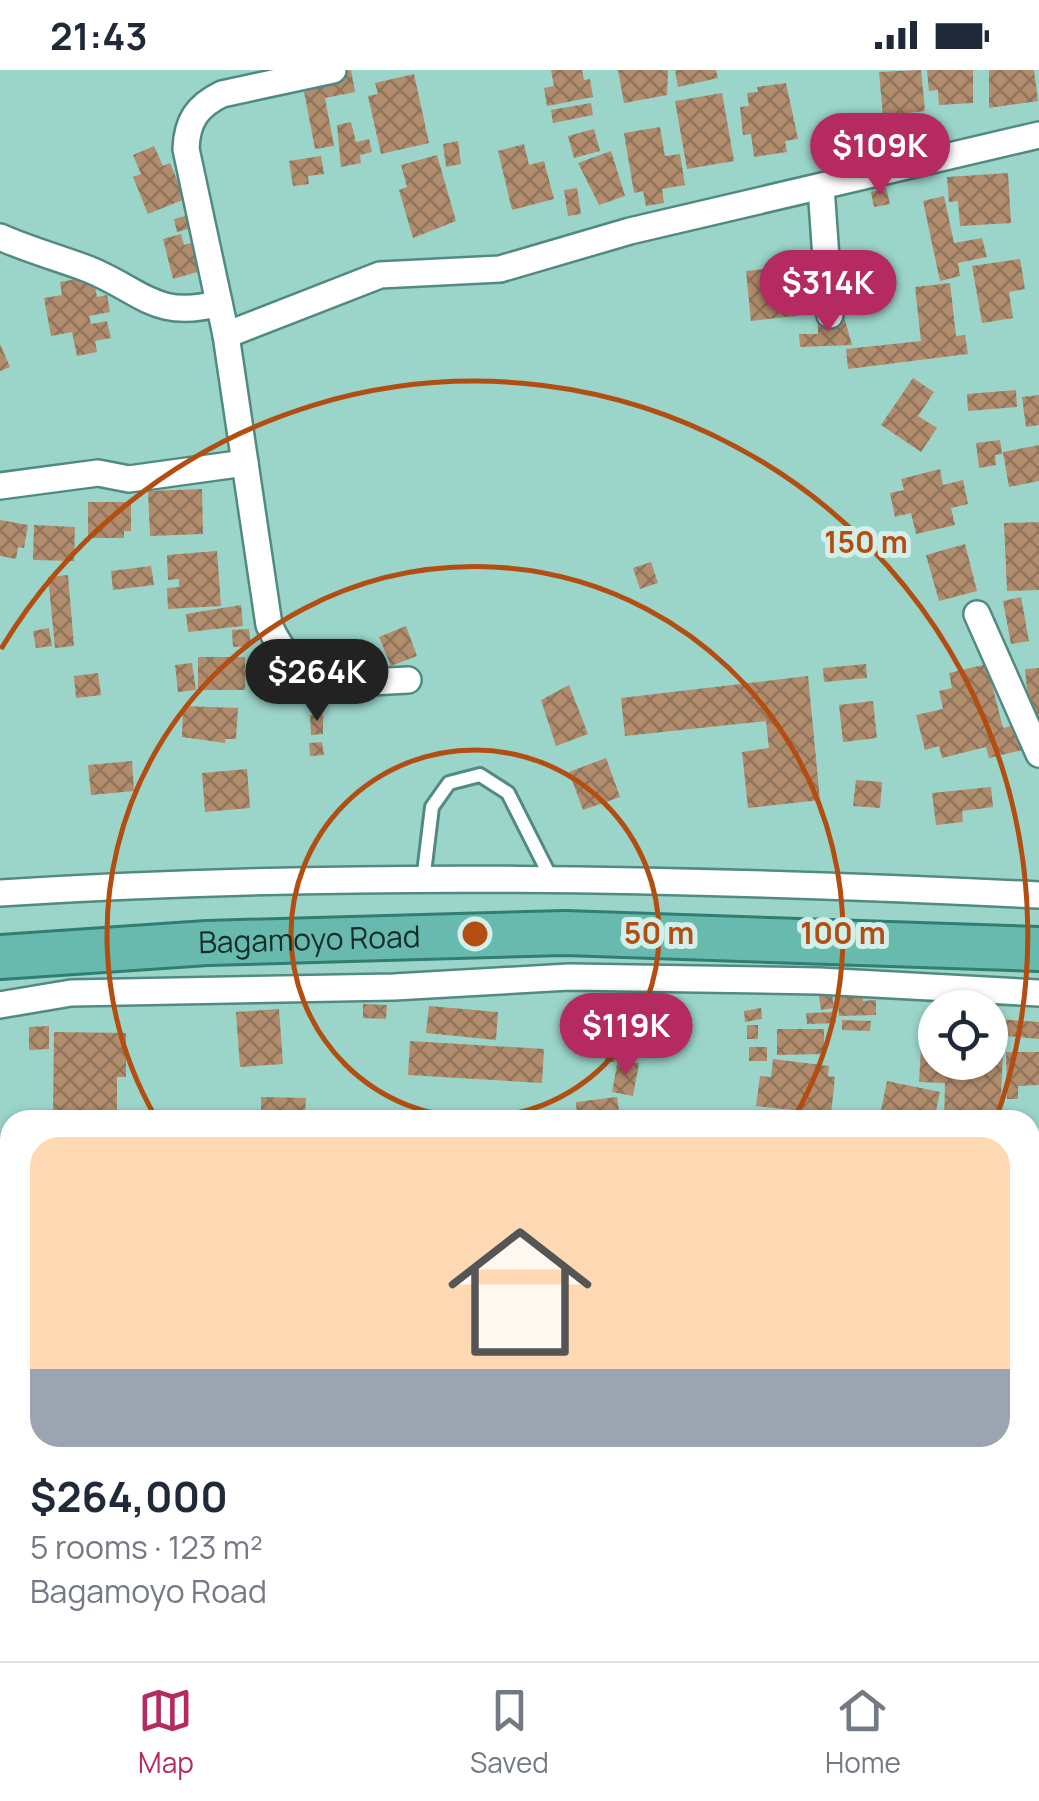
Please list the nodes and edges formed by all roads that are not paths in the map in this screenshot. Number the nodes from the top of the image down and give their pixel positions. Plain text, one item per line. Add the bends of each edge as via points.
1 (333, 70) edge
2 (1039, 135) edge
3 (821, 187) junction
4 (0, 238) edge
5 (219, 303) junction
6 (830, 314) dead end
7 (226, 335) junction
8 (245, 463) junction
9 (0, 486) edge
10 (977, 614) dead end
11 (408, 680) dead end
12 (1039, 754) edge
13 (552, 880) junction
14 (423, 881) junction
15 (0, 894) edge
16 (1039, 895) edge
17 (207, 943) junction
18 (1039, 949) edge
19 (0, 957) edge
20 (210, 988) junction
21 (1039, 992) edge
22 (0, 1005) edge

1 - 5 street via 222,94 194,115 186,149
2 - 3 street
3 - 6 street
3 - 7 street via 500,269 380,275
4 - 5 street via 92,270 164,307 196,310
5 - 7 street
7 - 8 street
8 - 9 street via 129,479 98,473
8 - 11 street via 269,625 281,650 325,684
10 - 12 street
13 - 14 street
13 - 14 lane via 508,793 480,775 448,782 432,807
13 - 16 street
14 - 15 street via 182,882
17 - 18 highway, Bagamoyo Road via 564,934
17 - 19 highway, Bagamoyo Road
17 - 20 street
20 - 21 street via 394,988 569,977
20 - 22 street via 71,992

